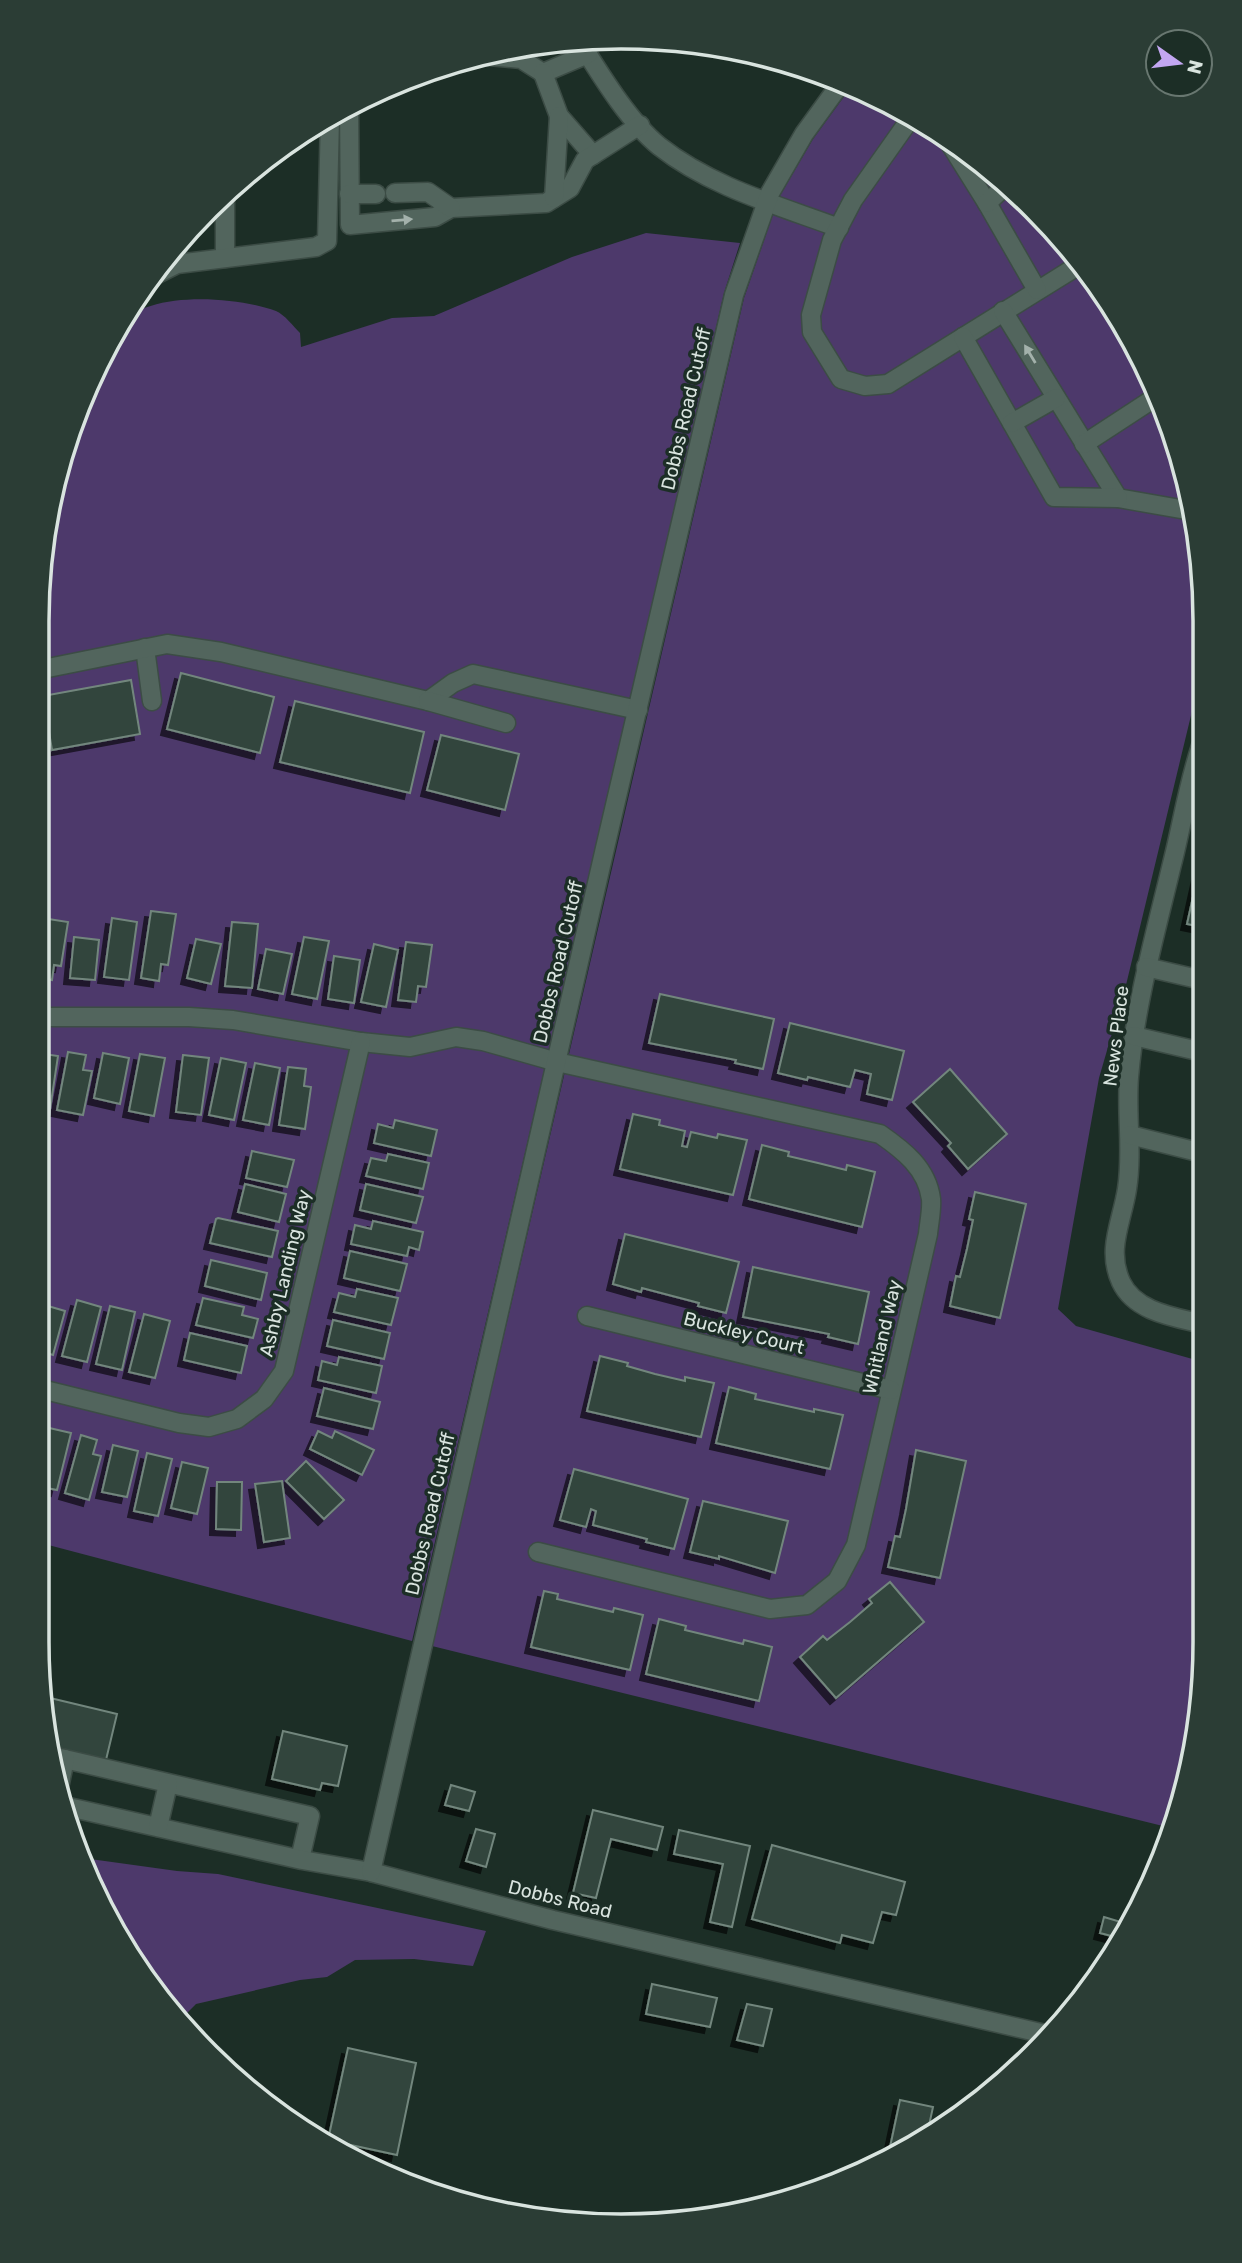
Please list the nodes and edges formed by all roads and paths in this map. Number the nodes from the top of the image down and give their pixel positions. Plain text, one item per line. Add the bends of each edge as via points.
1 (586, 50) edge
2 (576, 51) edge
3 (517, 59) edge
4 (543, 73) junction
5 (835, 91) edge
6 (559, 116) junction
7 (349, 118) edge
8 (640, 125) junction
9 (906, 125) edge
10 (330, 129) edge
11 (593, 155) junction
12 (967, 166) edge
13 (999, 192) edge
14 (395, 193) dead end
15 (349, 194) junction
16 (376, 194) dead end
17 (554, 198) junction
18 (767, 201) junction
19 (987, 202) junction
20 (451, 208) junction
21 (225, 209) edge
22 (839, 228) junction
23 (225, 258) junction
24 (177, 261) edge
25 (177, 264) junction
26 (173, 266) edge
27 (1072, 269) edge
28 (1037, 290) junction
29 (1003, 311) junction
30 (963, 337) junction
31 (1056, 398) junction
32 (1149, 402) edge
33 (1012, 423) junction
34 (1084, 444) junction
35 (1118, 498) junction
36 (1182, 509) edge
37 (145, 648) junction
38 (49, 668) edge
39 (152, 701) dead end
40 (428, 701) junction
41 (638, 710) junction
42 (506, 723) dead end
43 (1193, 778) edge
44 (1146, 967) junction
45 (1193, 978) edge
46 (49, 1017) edge
47 (1134, 1036) junction
48 (361, 1042) junction
49 (1193, 1050) edge
50 (556, 1062) junction
51 (1130, 1135) junction
52 (1193, 1151) edge
53 (587, 1316) dead end
54 (1193, 1321) edge
55 (891, 1390) junction
56 (49, 1391) edge
57 (538, 1552) dead end
58 (60, 1758) edge
59 (168, 1784) junction
60 (73, 1807) edge
61 (158, 1827) junction
62 (300, 1859) junction
63 (370, 1872) junction
64 (1038, 2032) edge

1 - 8 street
2 - 4 street
3 - 4 street
4 - 6 street
5 - 18 street, Dobbs Road Cutoff via 804,134
6 - 11 street
6 - 17 street
7 - 15 street
8 - 11 street
8 - 18 street via 657,144 711,180
9 - 22 street via 853,200
10 - 23 street via 327,241 316,247
11 - 17 street via 585,160 570,188
12 - 19 street
13 - 19 street
14 - 20 street via 428,192
15 - 16 street
15 -> 20 street via 350,225 435,217
17 - 20 street
18 - 22 street
18 - 41 street, Dobbs Road Cutoff via 734,295
19 - 28 street
21 - 23 street
22 - 30 street via 811,315 812,332 841,379 865,386 888,384
23 - 25 street
24 - 25 street
25 - 26 street
27 - 28 street
28 - 29 street
29 - 30 street
31 -> 29 street
30 - 33 street
31 - 33 street
31 - 34 street
32 - 34 street
33 - 35 street via 1055,497
34 - 35 street
35 - 36 street
37 - 38 street
37 - 39 street
37 - 40 street via 167,644 221,652
40 - 41 street via 473,674
40 - 42 street
41 - 50 street, Dobbs Road Cutoff
43 - 44 street, News Place
44 - 45 street
44 - 47 street, News Place
46 - 48 street via 211,1018
47 - 49 street
47 - 51 street, News Place
48 - 50 street via 410,1047 456,1037
48 - 56 street, Ashby Landing Way via 284,1371 264,1399 237,1419 209,1427
50 - 55 street, Whitland Way via 880,1134 908,1153 923,1175 931,1199 928,1234
50 - 63 street, Dobbs Road Cutoff
51 - 52 street
51 - 54 street, News Place via 1127,1189 1114,1238 1116,1270 1122,1285 1146,1307
53 - 55 street, Buckley Court
55 - 57 street, Whitland Way via 856,1545 837,1581 807,1605 770,1609
58 - 59 street
59 - 61 street
59 - 62 street via 310,1816
60 - 61 street, Dobbs Road
61 - 62 street, Dobbs Road
62 - 63 street, Dobbs Road
63 - 64 street, Dobbs Road via 553,1920

